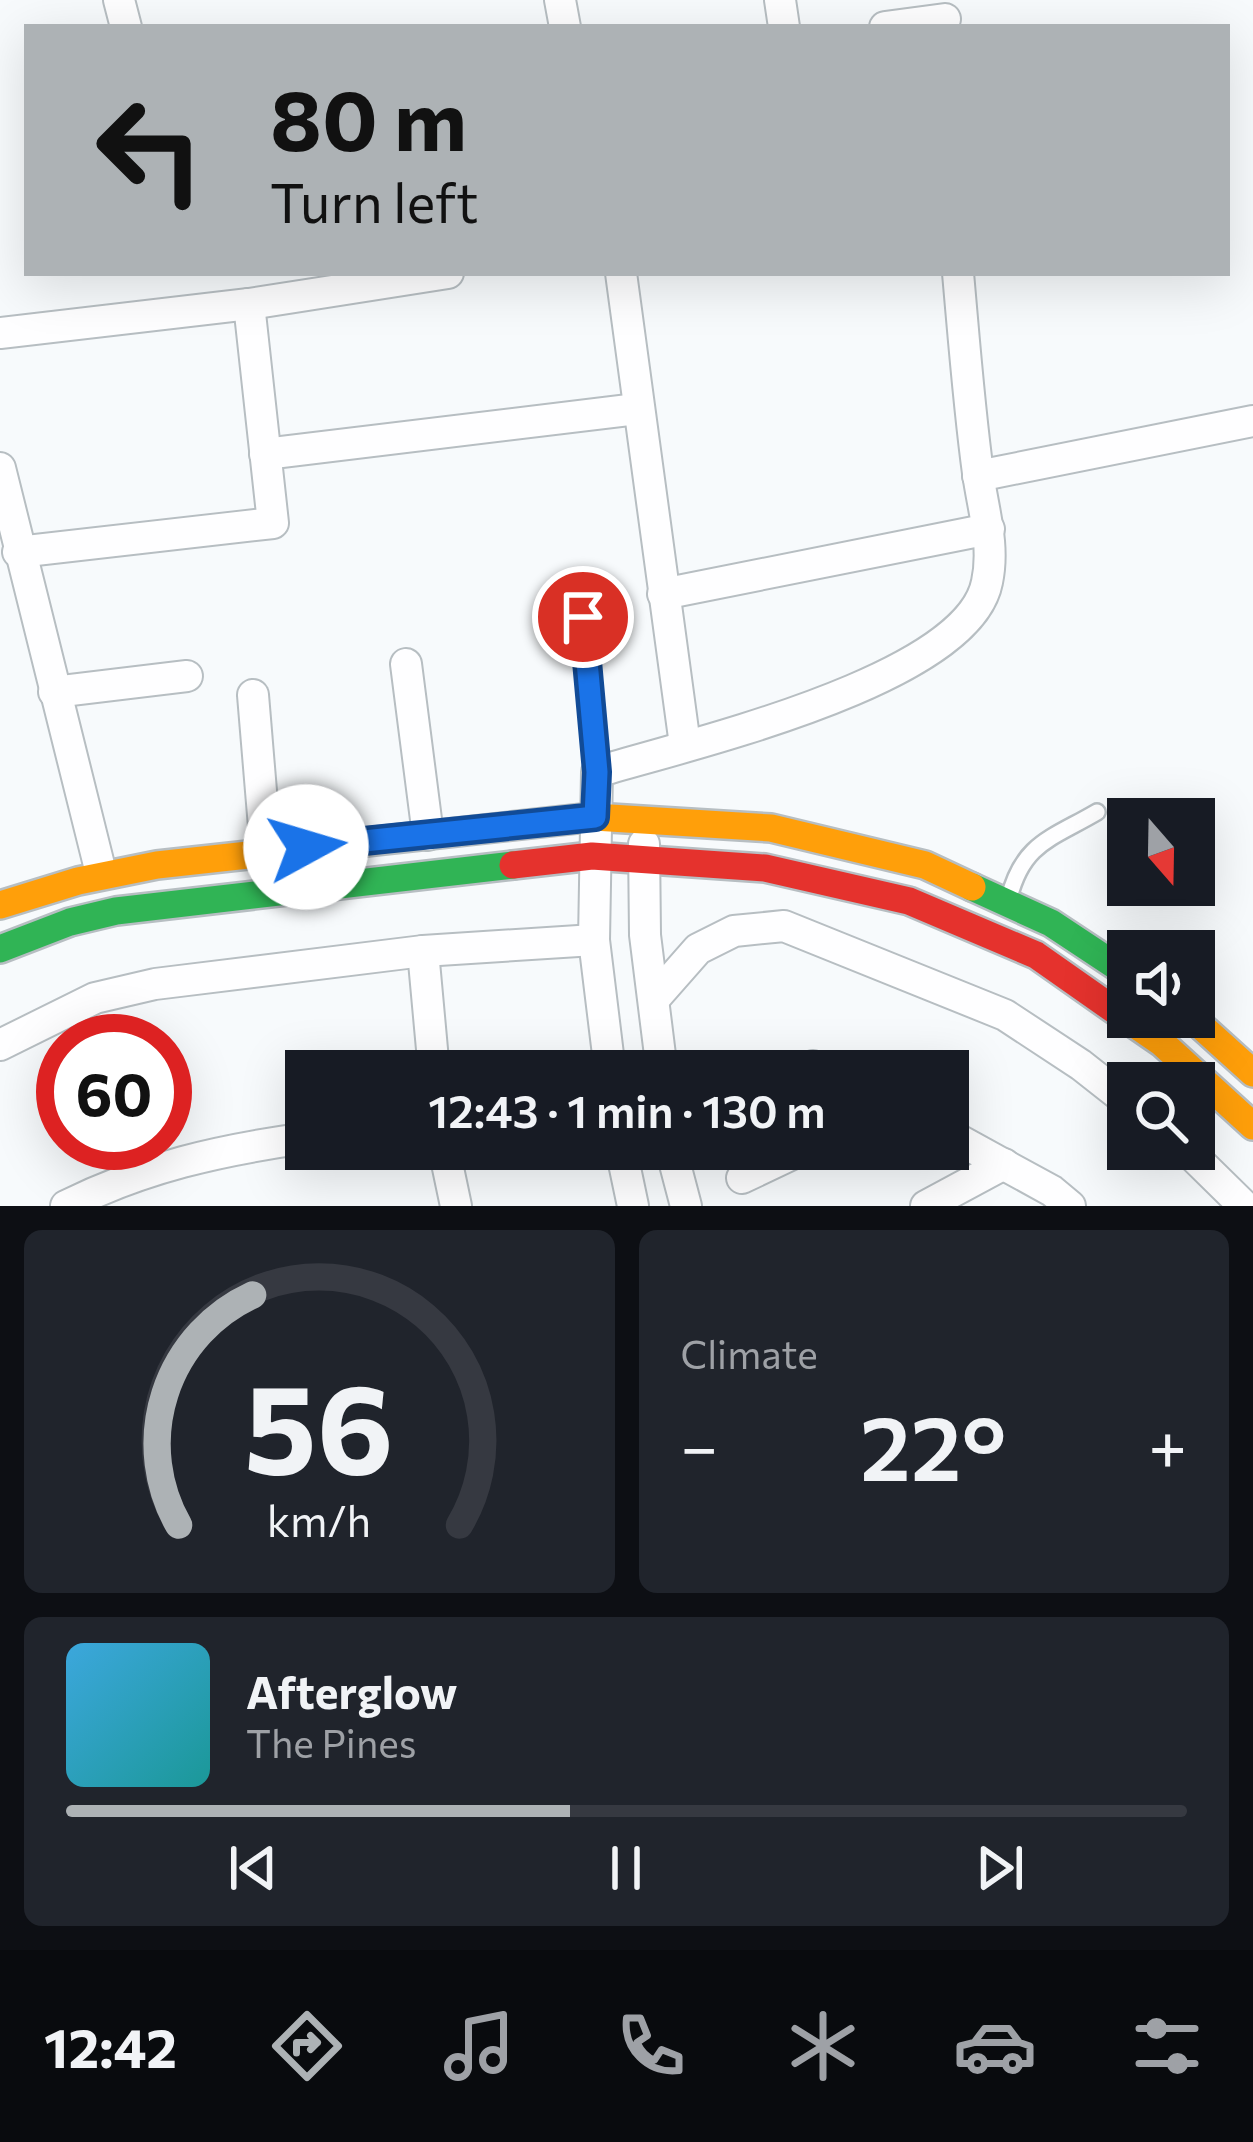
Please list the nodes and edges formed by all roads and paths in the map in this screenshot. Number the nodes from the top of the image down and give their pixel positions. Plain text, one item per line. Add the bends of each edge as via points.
1 (946, 15) edge
2 (900, 24) edge
3 (429, 276) edge
4 (621, 276) edge
5 (958, 276) edge
6 (249, 304) junction
7 (0, 333) edge
8 (637, 409) junction
9 (1253, 421) edge
10 (265, 454) junction
11 (0, 468) edge
12 (978, 476) junction
13 (989, 529) junction
14 (18, 552) junction
15 (579, 578) dead end
16 (663, 594) junction
17 (406, 664) dead end
18 (187, 676) dead end
19 (54, 692) junction
20 (253, 694) dead end
21 (685, 745) junction
22 (597, 772) junction
23 (1096, 812) dead end
24 (595, 817) junction
25 (645, 820) junction
26 (428, 835) junction
27 (266, 851) junction
28 (592, 856) junction
29 (644, 859) junction
30 (101, 873) junction
31 (1008, 902) junction
32 (0, 905) edge
33 (594, 940) junction
34 (0, 949) edge
35 (423, 951) junction
36 (1107, 960) edge
37 (654, 999) junction
38 (1214, 1038) edge
39 (0, 1045) edge
40 (432, 1050) edge
41 (607, 1050) edge
42 (660, 1050) edge
43 (1253, 1073) edge
44 (1107, 1085) edge
45 (1253, 1126) edge
46 (285, 1142) edge
47 (969, 1145) edge
48 (1004, 1164) junction
49 (449, 1170) edge
50 (625, 1170) edge
51 (677, 1170) edge
52 (758, 1170) edge
53 (1207, 1170) edge
54 (742, 1178) dead end
55 (66, 1206) edge
56 (456, 1206) edge
57 (633, 1206) edge
58 (686, 1206) edge
59 (926, 1206) edge
60 (1070, 1206) edge
61 (1244, 1206) edge

1 - 2 street
3 - 6 street
4 - 8 street
5 - 12 street
6 - 7 street
6 - 10 street
8 - 10 street
8 - 16 street
9 - 12 street
10 - 14 street via 274,517 266,526
11 - 14 street
12 - 13 street
13 - 16 street
13 - 21 street via 980,608 961,629 845,694
14 - 19 street
15 - 22 lane
16 - 21 street
17 - 26 street
18 - 19 street
19 - 30 street
20 - 27 street
21 - 22 street
22 - 24 street
23 - 31 lane via 1028,852
24 - 25 main road
24 - 26 main road
24 - 28 street
25 - 29 street
25 - 31 main road via 771,828 925,865
26 - 27 main road
27 - 30 main road
28 - 29 main road
28 - 33 street
28 - 34 main road via 116,910
29 - 37 street
29 - 45 main road via 765,868 909,901 1036,955 1162,1043
30 - 32 main road
31 - 36 main road
33 - 35 street
33 - 41 street
35 - 39 street via 123,990
35 - 40 street
37 - 42 street
37 - 44 street via 698,949 734,931 784,926 1005,1015
38 - 43 main road
46 - 55 street via 174,1162
47 - 48 street
48 - 59 street
48 - 60 street
49 - 56 street
50 - 57 street
51 - 58 street
52 - 54 street
53 - 61 street

